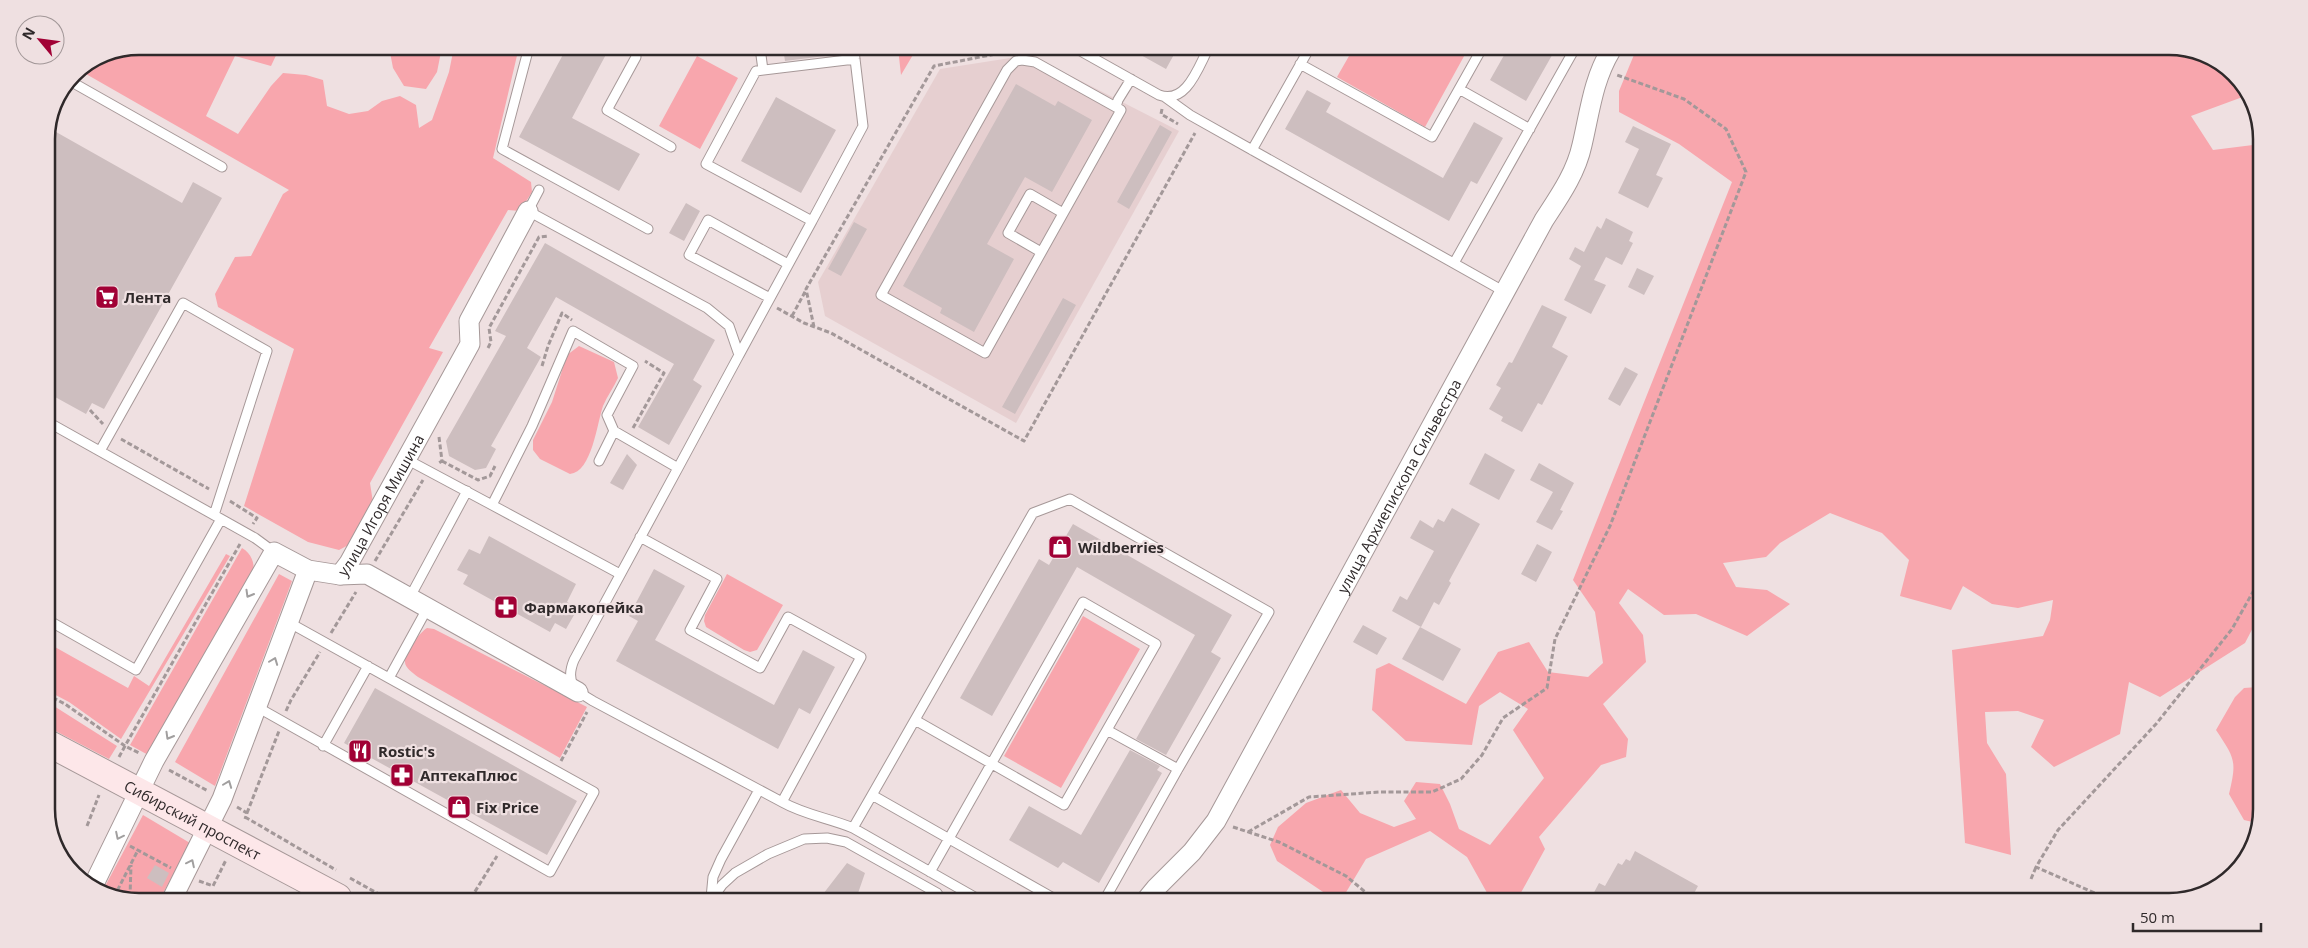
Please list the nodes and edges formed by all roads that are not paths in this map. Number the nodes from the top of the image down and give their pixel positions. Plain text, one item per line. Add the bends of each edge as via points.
1 (527, 55) edge
2 (636, 55) edge
3 (761, 55) edge
4 (855, 55) edge
5 (1089, 55) edge
6 (1205, 55) edge
7 (1305, 55) edge
8 (1478, 55) edge
9 (1571, 55) edge
10 (1608, 55) edge
11 (855, 59) junction
12 (1300, 64) junction
13 (763, 70) junction
14 (1132, 80) junction
15 (76, 84) edge
16 (1459, 89) junction
17 (1165, 97) junction
18 (1116, 107) junction
19 (1530, 128) junction
20 (671, 146) dead end
21 (1252, 150) junction
22 (222, 167) dead end
23 (538, 190) dead end
24 (528, 211) junction
25 (1063, 213) junction
26 (812, 221) junction
27 (648, 229) dead end
28 (1042, 252) junction
29 (1454, 263) junction
30 (788, 264) junction
31 (1505, 292) junction
32 (770, 298) junction
33 (740, 355) junction
34 (55, 426) edge
35 (614, 431) junction
36 (100, 451) junction
37 (406, 458) junction
38 (599, 461) dead end
39 (678, 468) junction
40 (467, 491) junction
41 (492, 505) junction
42 (217, 516) junction
43 (640, 537) junction
44 (274, 552) junction
45 (308, 570) junction
46 (620, 574) junction
47 (340, 575) junction
48 (410, 598) junction
49 (428, 607) junction
50 (288, 622) junction
51 (55, 624) edge
52 (368, 666) junction
53 (389, 678) junction
54 (586, 696) junction
55 (257, 707) junction
56 (915, 720) junction
57 (1107, 730) junction
58 (323, 746) junction
59 (55, 747) edge
60 (991, 764) junction
61 (1178, 769) junction
62 (759, 790) junction
63 (140, 792) junction
64 (872, 795) junction
65 (782, 802) junction
66 (208, 828) junction
67 (854, 828) junction
68 (948, 839) junction
69 (930, 872) junction
70 (96, 880) edge
71 (342, 882) edge
72 (175, 893) edge
73 (712, 893) edge
74 (717, 893) edge
75 (937, 893) edge
76 (967, 893) edge
77 (1044, 893) edge
78 (1109, 893) edge
79 (1153, 893) edge

1 - 27 lane via 502,149
2 - 20 lane via 607,110
3 - 13 lane
4 - 11 lane
5 - 14 lane
6 - 17 lane via 1183,92 1178,96
7 - 12 lane
8 - 16 lane
9 - 19 lane
10 - 31 street, улица Архиепископа Сильвестра via 1591,97 1582,146 1567,184
11 - 13 lane
11 - 26 lane via 863,126
12 - 16 lane via 1432,138
12 - 21 lane
13 - 26 lane via 756,71 706,164
14 - 17 lane
14 - 18 lane
15 - 22 lane
16 - 19 lane
17 - 21 lane
18 - 25 lane via 1121,110
18 - 28 lane via 1034,62 1022,60 1011,65 881,295 985,353
19 - 29 lane
21 - 29 lane
23 - 24 lane
24 - 33 lane via 707,308 729,326
24 - 37 street, улица Игоря Мишина via 469,321 470,344
25 - 28 lane
25 - 28 lane via 1030,194 1008,233
26 - 30 lane
29 - 31 lane
30 - 32 lane
30 - 32 lane via 708,220 689,254
31 - 79 street, улица Архиепископа Сильвестра via 1216,821
32 - 33 lane
33 - 39 lane
34 - 36 lane
35 - 38 lane
35 - 39 lane
35 - 41 lane via 607,415 633,366 573,331 532,426
36 - 42 lane
36 - 42 lane via 183,303 267,351
37 - 40 lane
37 - 47 street, улица Игоря Мишина
39 - 43 lane
40 - 41 lane
40 - 48 lane
41 - 46 lane
42 - 44 lane
42 - 51 lane via 136,670
43 - 46 lane
43 - 65 lane via 717,578 690,630 760,668 788,617 861,657
44 - 45 street, улица Игоря Мишина
44 -> 63 street via 154,761
45 - 47 street, улица Игоря Мишина
45 - 50 street
46 - 54 lane via 569,672 571,682
47 - 48 street via 367,574
48 - 49 street
49 - 53 lane
49 - 54 street
50 - 52 lane
55 -> 50 street
52 - 53 lane
52 - 58 lane
53 - 58 lane via 594,792 550,872
54 - 62 lane
55 - 58 lane
66 -> 55 street
56 - 60 lane
56 - 61 lane via 1033,513 1070,499 1269,612
56 - 64 lane
57 - 60 lane via 1064,805
57 - 60 lane via 1156,644 1083,602
57 - 61 lane
59 - 63 main road, Сибирский проспект
60 - 68 lane
61 - 78 lane
62 - 65 lane
62 - 73 lane via 721,859 713,877
63 - 66 main road, Сибирский проспект
63 -> 70 street
64 - 67 lane
64 - 68 lane
65 - 67 lane via 799,812
66 - 71 main road, Сибирский проспект
72 -> 66 street
67 - 69 lane
68 - 69 lane
68 - 77 lane
69 - 76 lane
74 - 75 lane via 735,873 768,854 804,839 827,838 846,842

